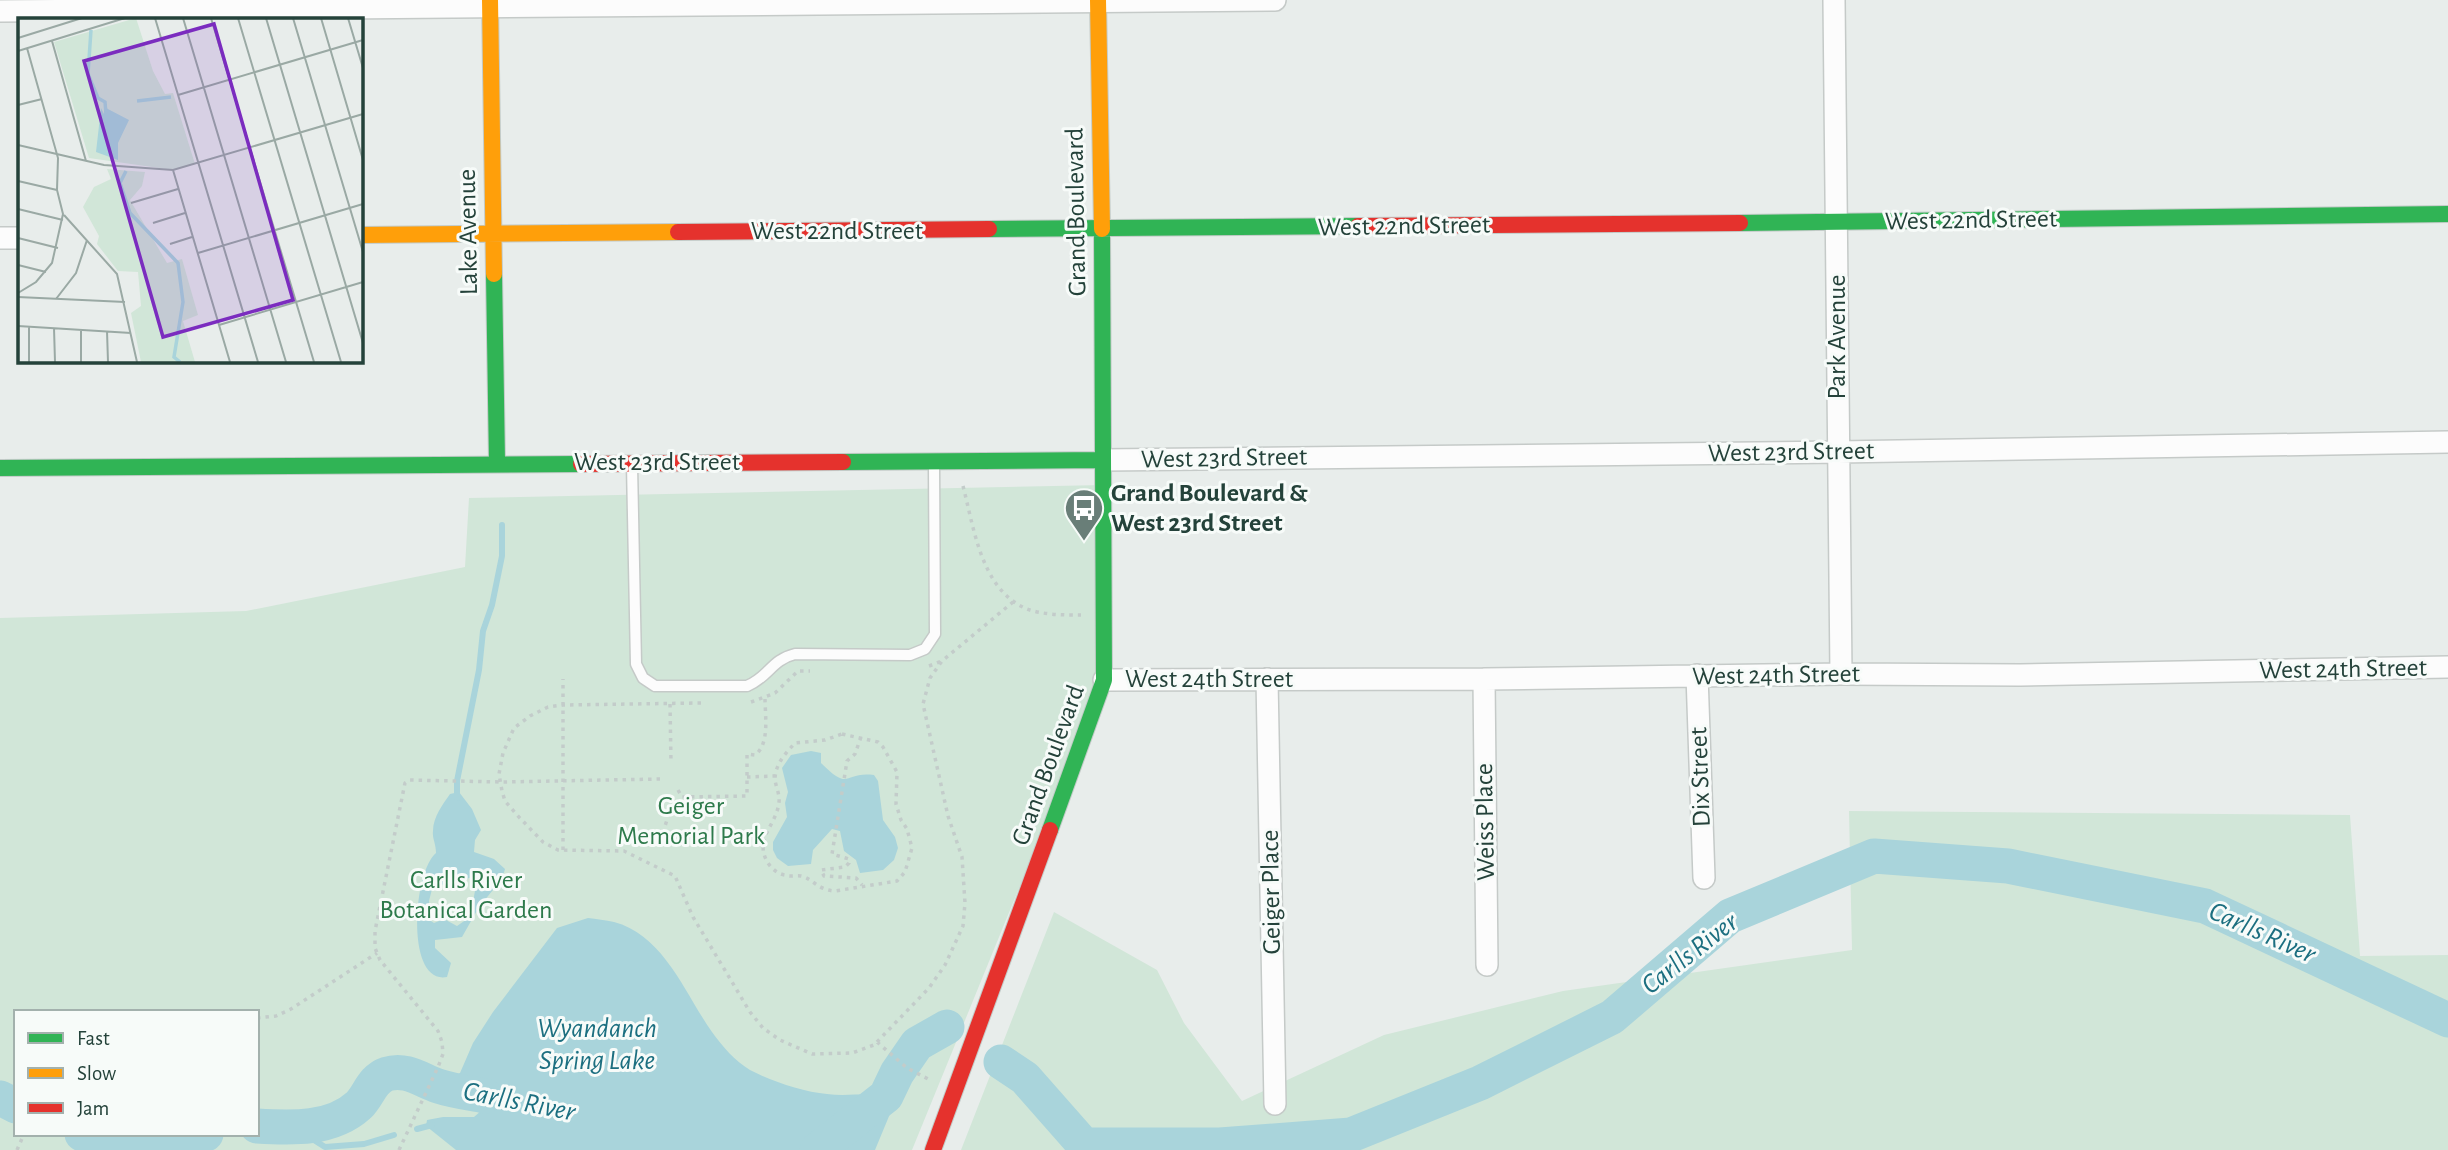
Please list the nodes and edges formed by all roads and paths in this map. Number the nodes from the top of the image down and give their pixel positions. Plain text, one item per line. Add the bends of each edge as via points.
1 (1275, 0) edge
2 (1834, 0) edge
3 (1098, 1) edge
4 (491, 3) edge
5 (0, 11) edge
6 (2448, 214) edge
7 (1837, 222) junction
8 (1102, 229) junction
9 (492, 233) junction
10 (362, 235) edge
11 (18, 238) edge
12 (0, 239) edge
13 (2448, 442) edge
14 (1838, 452) junction
15 (934, 460) junction
16 (957, 460) junction
17 (1103, 460) junction
18 (632, 462) junction
19 (497, 463) junction
20 (0, 468) edge
21 (1013, 602) junction
22 (1104, 616) junction
23 (942, 661) junction
24 (926, 667) dead end
25 (2448, 667) edge
26 (812, 671) dead end
27 (1841, 674) junction
28 (1697, 676) junction
29 (563, 679) dead end
30 (1267, 679) junction
31 (1484, 679) junction
32 (1104, 680) junction
33 (765, 698) junction
34 (740, 702) dead end
35 (712, 703) dead end
36 (670, 704) junction
37 (563, 705) junction
38 (861, 737) junction
39 (671, 762) dead end
40 (776, 776) junction
41 (747, 777) junction
42 (660, 779) dead end
43 (563, 780) junction
44 (500, 782) junction
45 (678, 790) dead end
46 (682, 797) junction
47 (660, 841) dead end
48 (563, 850) junction
49 (1703, 878) dead end
50 (863, 885) junction
51 (377, 953) junction
52 (1487, 965) dead end
53 (259, 1018) edge
54 (877, 1042) junction
55 (907, 1068) dead end
56 (1275, 1104) dead end
57 (399, 1150) edge
58 (933, 1150) edge

1 - 3 street
2 - 7 street, Park Avenue
3 - 4 street
3 - 8 street, Grand Boulevard
4 - 5 street
4 - 9 street, Lake Avenue
6 - 7 street, West 22nd Street
7 - 8 street, West 22nd Street
7 - 14 street, Park Avenue
8 - 9 street, West 22nd Street
8 - 17 street, Grand Boulevard
9 - 10 street, West 22nd Street
9 - 19 street, Lake Avenue
11 - 12 street
13 - 14 street, West 23rd Street
14 - 17 street, West 23rd Street
14 - 27 street, Park Avenue
15 - 16 street, West 23rd Street
15 - 18 street, West 23rd Street
15 - 18 lane via 935,634 925,649 910,655 794,654 780,658 761,680 747,686 655,686 643,678 636,664
16 - 17 street, West 23rd Street
16 - 21 path via 985,564
17 - 22 street, Grand Boulevard
18 - 19 street, West 23rd Street
19 - 20 street, West 23rd Street
21 - 22 path via 1061,615
21 - 23 path
22 - 32 street, Grand Boulevard
23 - 24 path
23 - 54 path via 930,678 923,704 962,857 963,926 929,988
25 - 27 street, West 24th Street
26 - 33 path via 798,671
27 - 28 street, West 24th Street
28 - 31 street, West 24th Street
28 - 49 street, Dix Street
29 - 37 path
30 - 31 street, West 24th Street
30 - 32 street, West 24th Street
30 - 56 street, Geiger Place
31 - 52 street, Weiss Place
32 - 58 street, Grand Boulevard
33 - 34 path
33 - 41 path via 764,744 755,755 747,754
35 - 36 path
36 - 37 path
36 - 39 path
37 - 43 path
37 - 44 path via 539,711 514,728 503,753
38 - 40 path via 842,734 795,743 782,757
38 - 50 path via 878,741 897,772 896,804 912,848 905,872 897,881
38 - 50 path via 848,761 832,854 849,859 849,863 821,870 824,876 856,878
40 - 41 path
40 - 50 path via 779,802 762,848 773,870 801,876 825,890
41 - 46 path via 747,796
42 - 43 path
43 - 44 path
43 - 48 path
44 - 48 path via 505,801 517,815 543,842
44 - 51 path via 405,783 375,931
45 - 46 path
46 - 47 path via 669,814
48 - 54 path via 624,851 675,876 693,917 750,1012 779,1040 822,1055 852,1053
51 - 53 path via 291,1010
51 - 57 path via 438,1031 443,1054
54 - 55 path

